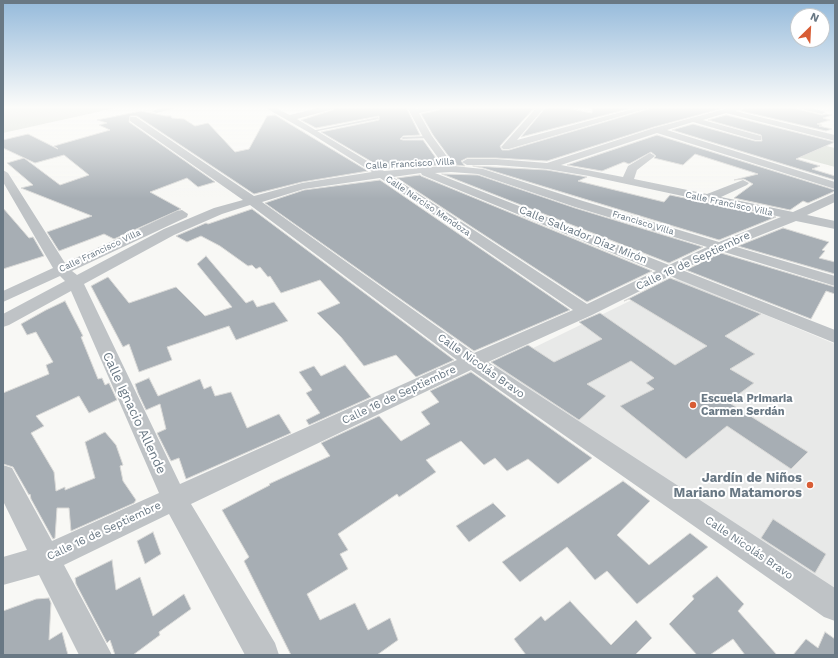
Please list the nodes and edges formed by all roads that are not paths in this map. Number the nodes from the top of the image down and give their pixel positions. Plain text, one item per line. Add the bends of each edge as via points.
1 (428, 137) edge
2 (159, 138) edge
3 (325, 138) edge
4 (403, 138) dead end
5 (410, 138) edge
6 (514, 138) edge
7 (537, 138) edge
8 (633, 138) edge
9 (681, 138) edge
10 (507, 146) junction
11 (650, 156) dead end
12 (496, 162) junction
13 (368, 165) junction
14 (448, 165) junction
15 (547, 166) junction
16 (420, 170) junction
17 (3, 173) edge
18 (380, 174) junction
19 (627, 182) junction
20 (743, 183) dead end
21 (835, 186) edge
22 (245, 197) junction
23 (835, 197) edge
24 (707, 199) junction
25 (793, 217) junction
26 (835, 225) edge
27 (720, 246) junction
28 (670, 270) junction
29 (68, 276) junction
30 (835, 281) edge
31 (3, 297) edge
32 (586, 311) junction
33 (3, 321) edge
34 (835, 337) edge
35 (472, 361) junction
36 (3, 476) edge
37 (174, 499) junction
38 (45, 559) junction
39 (3, 571) edge
40 (835, 606) edge
41 (96, 655) edge
42 (263, 655) edge

1 - 14 street
2 - 22 street, Calle Nicolás Bravo
3 - 13 street, Calle Narciso Mendoza
4 - 5 lane
6 - 10 street
7 - 10 street
8 - 15 street
9 - 21 street
10 - 12 street
11 - 19 street via 632,168
12 - 14 street, Calle Francisco Villa
12 - 15 street, Calle Francisco Villa
13 - 14 street, Calle Francisco Villa
13 - 18 street, Calle Narciso Mendoza
13 - 22 street, Calle Francisco Villa
14 - 16 street, Calle Francisco Villa
14 - 27 street, Francisco Villa via 484,173
15 - 19 street, Calle Francisco Villa
16 - 18 street, Calle Francisco Villa
16 - 28 street, Calle Salvador Díaz Mirón
17 - 29 street, Calle Ignacio Allende
18 - 22 street, Calle Francisco Villa
18 - 32 street, Calle Narciso Mendoza
19 - 24 street, Calle Francisco Villa
20 - 24 street
22 - 29 street, Calle Francisco Villa
22 - 29 street, Calle Francisco Villa via 185,212
22 - 35 street, Calle Nicolás Bravo
23 - 25 street, Calle 16 de Septiembre
24 - 25 street, Calle Francisco Villa
25 - 26 street, Calle Francisco Villa
25 - 27 street, Calle 16 de Septiembre
27 - 28 street, Calle 16 de Septiembre
27 - 30 street, Francisco Villa
28 - 32 street, Calle 16 de Septiembre
28 - 34 street, Calle Salvador Díaz Mirón
29 - 31 street, Calle Francisco Villa
29 - 33 street, Calle Francisco Villa
29 - 37 street, Calle Ignacio Allende
32 - 35 street, Calle 16 de Septiembre
35 - 37 street, Calle 16 de Septiembre
35 - 40 street, Calle Nicolás Bravo
36 - 38 street
37 - 38 street, Calle 16 de Septiembre
37 - 42 street, Calle Ignacio Allende
38 - 39 street, Calle 16 de Septiembre
38 - 41 street

